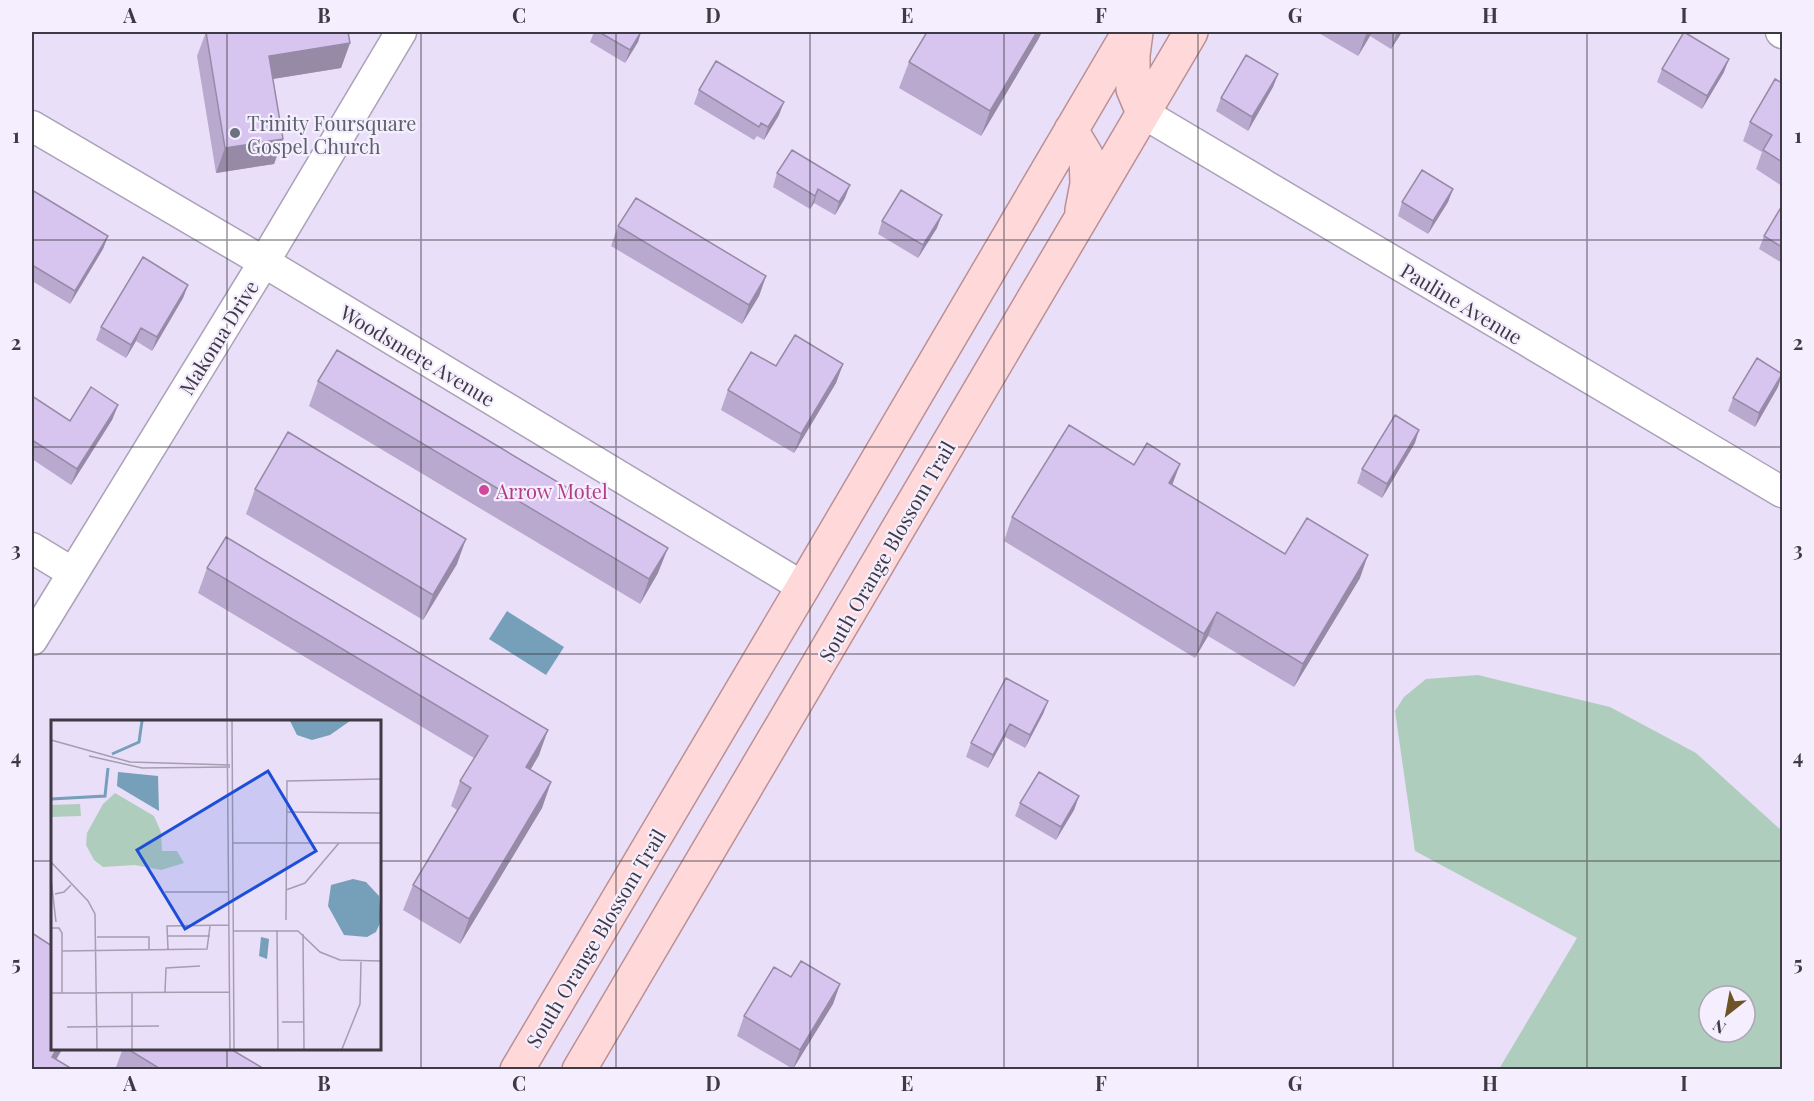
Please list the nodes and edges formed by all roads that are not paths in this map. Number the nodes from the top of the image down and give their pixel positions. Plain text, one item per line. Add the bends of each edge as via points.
1 (401, 32) edge
2 (1129, 32) edge
3 (1136, 32) edge
4 (1191, 32) edge
5 (1143, 113) junction
6 (32, 126) edge
7 (1071, 130) junction
8 (1080, 220) junction
9 (264, 262) junction
10 (1782, 492) edge
11 (32, 548) edge
12 (73, 573) junction
13 (803, 587) junction
14 (32, 640) edge
15 (517, 1070) edge
16 (579, 1070) edge

1 - 9 street, Makoma Drive
2 - 7 main road, South Orange Blossom Trail
3 - 5 main road via 1133,89
4 - 5 main road, South Orange Blossom Trail
5 - 8 main road, South Orange Blossom Trail
5 - 10 street, Pauline Avenue
6 - 9 street, Woodsmere Avenue
7 - 8 main road via 1086,155 1087,183
7 - 13 main road, South Orange Blossom Trail
8 - 16 main road, South Orange Blossom Trail
9 - 12 street, Makoma Drive
9 - 13 street, Woodsmere Avenue
11 - 12 street
12 - 14 street, Makoma Drive
13 - 15 main road, South Orange Blossom Trail

